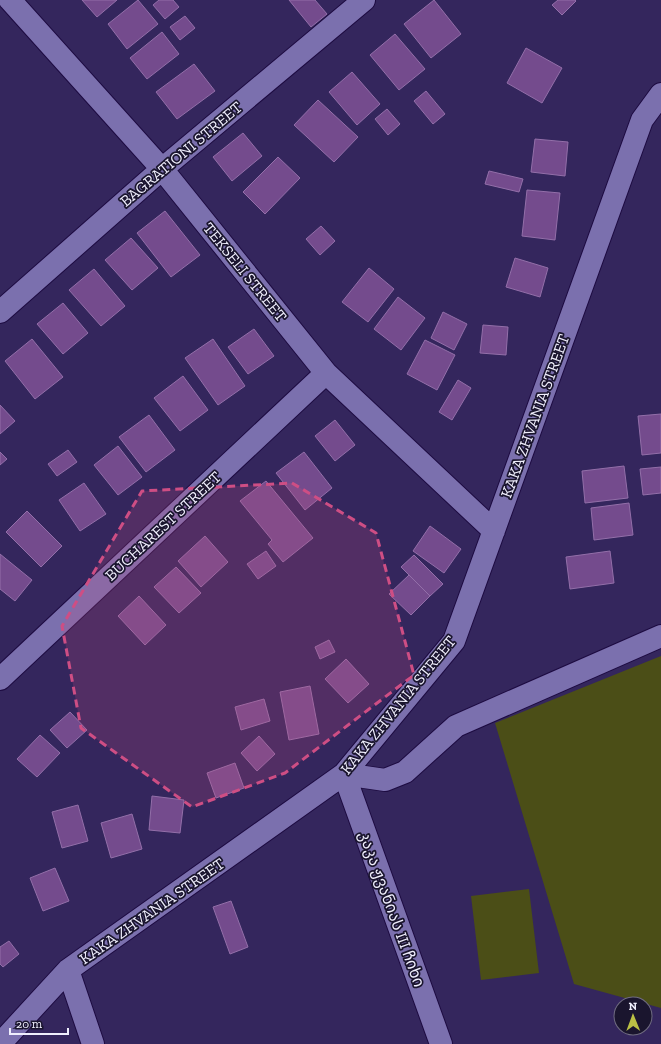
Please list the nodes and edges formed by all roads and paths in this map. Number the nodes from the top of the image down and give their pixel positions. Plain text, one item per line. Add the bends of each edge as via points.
1 (10, 0) edge
2 (364, 0) edge
3 (661, 94) edge
4 (162, 169) junction
5 (0, 312) edge
6 (326, 373) junction
7 (494, 531) junction
8 (661, 636) edge
9 (0, 678) edge
10 (344, 774) junction
11 (68, 970) junction
12 (0, 1044) edge
13 (93, 1044) edge
14 (441, 1044) edge

1 - 4 street, TEKSELI STREET
2 - 4 street, BAGRATIONI STREET
3 - 7 street, KAKA ZHVANIA STREET via 642,120
4 - 5 street, BAGRATIONI STREET
4 - 6 street, TEKSELI STREET
6 - 7 street, TEKSELI STREET
6 - 9 street, BUCHAREST STREET
7 - 10 street, KAKA ZHVANIA STREET via 454,640
8 - 10 street via 456,726 405,772 385,780
10 - 11 street, KAKA ZHVANIA STREET
10 - 14 street, კაკა ჟვანიას III ჩიხი
11 - 12 street, KAKA ZHVANIA STREET
11 - 13 street

